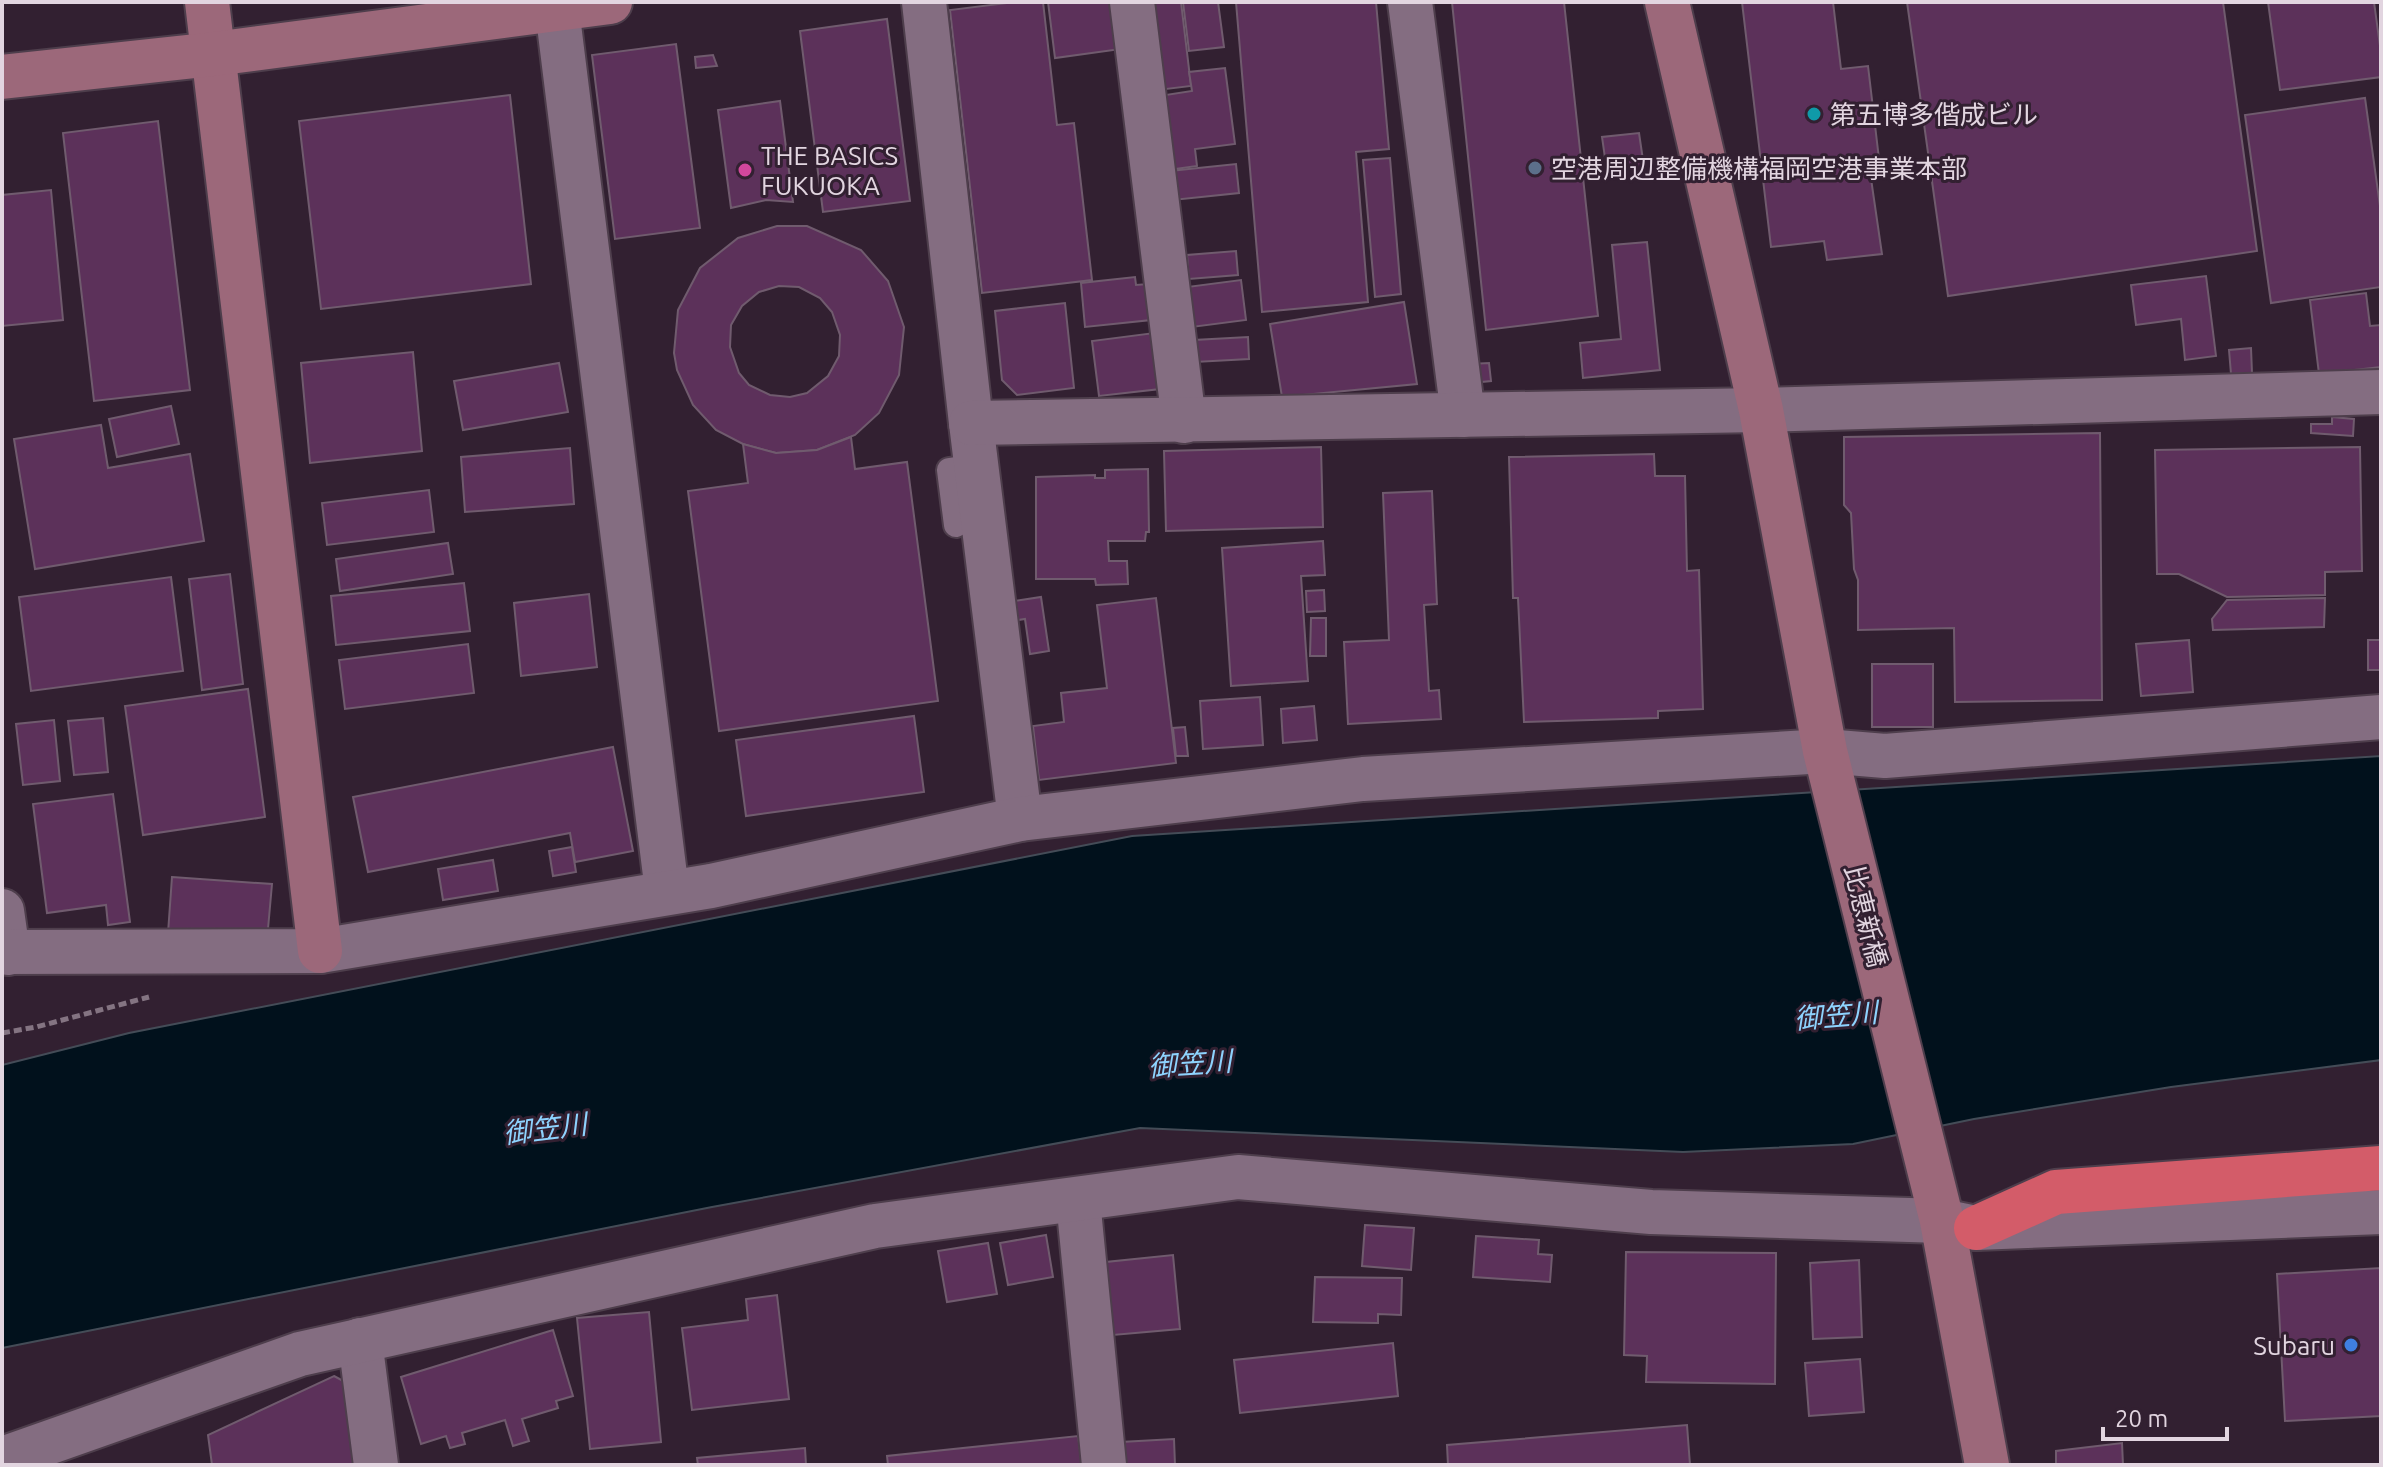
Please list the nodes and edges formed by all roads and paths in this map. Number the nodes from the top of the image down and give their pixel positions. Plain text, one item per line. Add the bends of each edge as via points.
1 (207, 2) edge
2 (610, 2) edge
3 (924, 2) edge
4 (1132, 2) edge
5 (1410, 2) edge
6 (1667, 2) edge
7 (557, 9) junction
8 (214, 54) junction
9 (2, 77) edge
10 (2381, 392) edge
11 (1761, 410) junction
12 (1463, 415) junction
13 (1184, 421) junction
14 (971, 423) junction
15 (976, 466) junction
16 (956, 525) dead end
17 (2381, 717) edge
18 (1825, 751) junction
19 (1020, 819) junction
20 (667, 891) junction
21 (4, 939) edge
22 (320, 951) junction
23 (2381, 1168) edge
24 (1078, 1200) junction
25 (2381, 1212) edge
26 (1959, 1224) junction
27 (360, 1340) junction
28 (2, 1459) edge
29 (376, 1465) edge
30 (1104, 1465) edge
31 (1987, 1465) edge

1 - 8 street
2 - 7 street
3 - 14 street
4 - 13 street
5 - 12 street
6 - 11 street, 比恵新橋
7 - 8 street
7 - 20 street
8 - 9 street
8 - 22 street
10 - 11 street
11 - 12 street
11 - 18 street, 比恵新橋
12 - 13 street
13 - 14 street
14 - 15 street
15 - 16 lane via 949,470
15 - 19 street
17 - 18 street via 1885,756
18 - 19 street via 1363,779
18 - 26 street, 比恵新橋
19 - 20 street
20 - 22 street
21 - 22 street
23 - 26 highway via 2056,1192
24 - 26 street via 1238,1177 1651,1212
24 - 27 street via 875,1226
24 - 30 street
25 - 26 street
26 - 31 street, 比恵新橋
27 - 28 street via 300,1354
27 - 29 street

